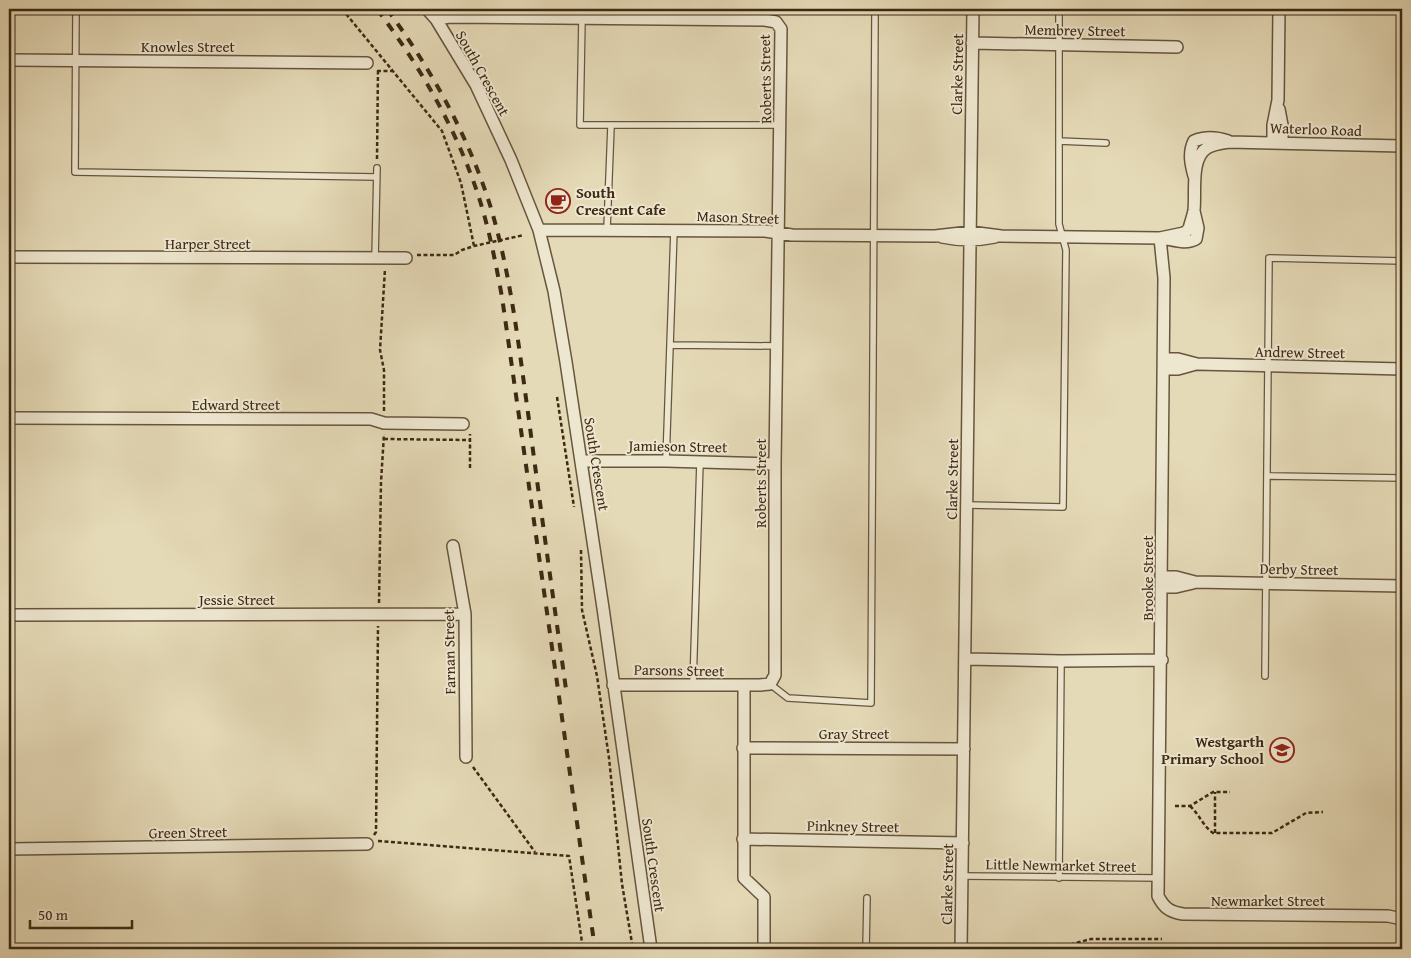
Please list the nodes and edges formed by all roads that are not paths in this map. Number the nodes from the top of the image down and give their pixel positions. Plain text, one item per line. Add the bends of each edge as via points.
1 (76, 9) edge
2 (427, 9) edge
3 (973, 9) edge
4 (1059, 9) edge
5 (1279, 9) edge
6 (750, 14) edge
7 (874, 14) dead end
8 (582, 18) junction
9 (436, 19) junction
10 (972, 43) junction
11 (1059, 45) junction
12 (1177, 47) dead end
13 (9, 60) edge
14 (76, 61) junction
15 (374, 62) road end
16 (781, 125) junction
17 (611, 126) junction
18 (1058, 141) junction
19 (1106, 142) dead end
20 (1277, 143) junction
21 (1402, 146) edge
22 (377, 168) road end
23 (376, 177) junction
24 (607, 229) junction
25 (539, 230) junction
26 (674, 230) junction
27 (778, 233) junction
28 (873, 235) junction
29 (970, 236) junction
30 (1191, 236) joint
31 (1062, 237) junction
32 (1166, 238) junction
33 (9, 257) edge
34 (406, 258) dead end
35 (380, 259) junction
36 (1402, 261) edge
37 (670, 345) junction
38 (777, 346) junction
39 (1164, 364) junction
40 (1267, 367) junction
41 (1402, 369) edge
42 (9, 418) edge
43 (466, 427) road end
44 (581, 461) junction
45 (666, 461) junction
46 (700, 462) junction
47 (775, 464) junction
48 (1266, 476) junction
49 (1402, 478) edge
50 (967, 505) junction
51 (453, 546) dead end
52 (1162, 582) junction
53 (1266, 583) junction
54 (1402, 586) edge
55 (9, 614) edge
56 (465, 614) junction
57 (966, 659) junction
58 (1162, 660) junction
59 (1061, 661) junction
60 (1266, 676) dead end
61 (693, 684) junction
62 (770, 684) junction
63 (613, 685) junction
64 (744, 686) junction
65 (743, 748) junction
66 (964, 749) junction
67 (466, 757) road end
68 (743, 839) junction
69 (963, 843) junction
70 (367, 844) dead end
71 (9, 849) edge
72 (962, 876) junction
73 (1059, 878) junction
74 (1160, 878) junction
75 (867, 898) dead end
76 (1402, 919) edge
77 (651, 949) edge
78 (764, 949) edge
79 (866, 949) edge
80 (961, 949) edge

1 - 14 lane
2 - 9 street, South Crescent
3 - 10 street, Clarke Street
4 - 11 lane
5 - 20 street via 1278,100 1273,125
6 - 8 street
6 - 16 street, Roberts Street via 776,22 781,29
7 - 28 lane
8 - 9 street
8 - 17 lane via 580,125
9 - 25 street, South Crescent via 476,85
10 - 11 street, Membrey Street
10 - 29 street, Clarke Street
11 - 12 street, Membrey Street
11 - 18 lane
13 - 14 street, Knowles Street
14 - 15 street, Knowles Street
14 - 23 lane via 76,172
16 - 17 lane
16 - 27 street, Roberts Street
17 - 24 lane
18 - 19 lane
18 - 31 lane
20 - 21 street, Waterloo Road
20 - 30 street, Waterloo Road via 1230,142 1203,151 1194,176
22 - 23 lane
23 - 35 lane
24 - 25 street, Mason Street
24 - 26 street, Mason Street
25 - 44 street, South Crescent via 554,291
26 - 27 street, Mason Street
26 - 37 lane
27 - 28 street, Mason Street
27 - 38 street, Roberts Street
28 - 29 street, Mason Street via 935,236 959,241
28 - 62 lane via 871,703 788,698
29 - 31 street, Mason Street via 980,240 1001,236
29 - 50 street, Clarke Street
30 - 32 street, Mason Street
31 - 32 street, Mason Street
31 - 50 lane via 1066,250 1063,506
32 - 39 street, Brooke Street
33 - 35 street, Harper Street
34 - 35 street, Harper Street
36 - 40 lane via 1268,258
37 - 38 lane
37 - 45 lane
38 - 47 street, Roberts Street
39 - 40 street, Andrew Street via 1178,359 1198,364
39 - 52 street, Brooke Street
40 - 41 street, Andrew Street
40 - 48 lane
42 - 43 street, Edward Street via 371,419 384,423
44 - 45 street, Jamieson Street
44 - 63 street, South Crescent
45 - 46 street, Jamieson Street
46 - 47 street, Jamieson Street
46 - 61 lane
47 - 62 street, Roberts Street via 775,674
48 - 49 lane
48 - 53 lane
50 - 57 street, Clarke Street
51 - 56 street, Farnan Street
52 - 53 street, Derby Street via 1176,577 1195,582
52 - 58 street, Brooke Street
53 - 54 street, Derby Street
53 - 60 lane
55 - 56 street, Jessie Street
56 - 67 street, Farnan Street
57 - 59 street
57 - 66 street, Clarke Street
58 - 59 street
58 - 74 street, Brooke Street
59 - 73 lane
61 - 63 street, Parsons Street
61 - 64 street, Parsons Street
62 - 64 street
63 - 77 street, South Crescent
64 - 65 street
65 - 66 street, Gray Street
65 - 68 street
66 - 69 street, Clarke Street
68 - 69 street, Pinkney Street
68 - 78 street via 744,878 764,897
69 - 72 street, Clarke Street
70 - 71 street, Green Street
72 - 73 lane, Little Newmarket Street
72 - 80 street, Clarke Street
73 - 74 lane, Little Newmarket Street
74 - 76 street, Newmarket Street via 1158,896 1172,912 1388,916
75 - 79 lane

